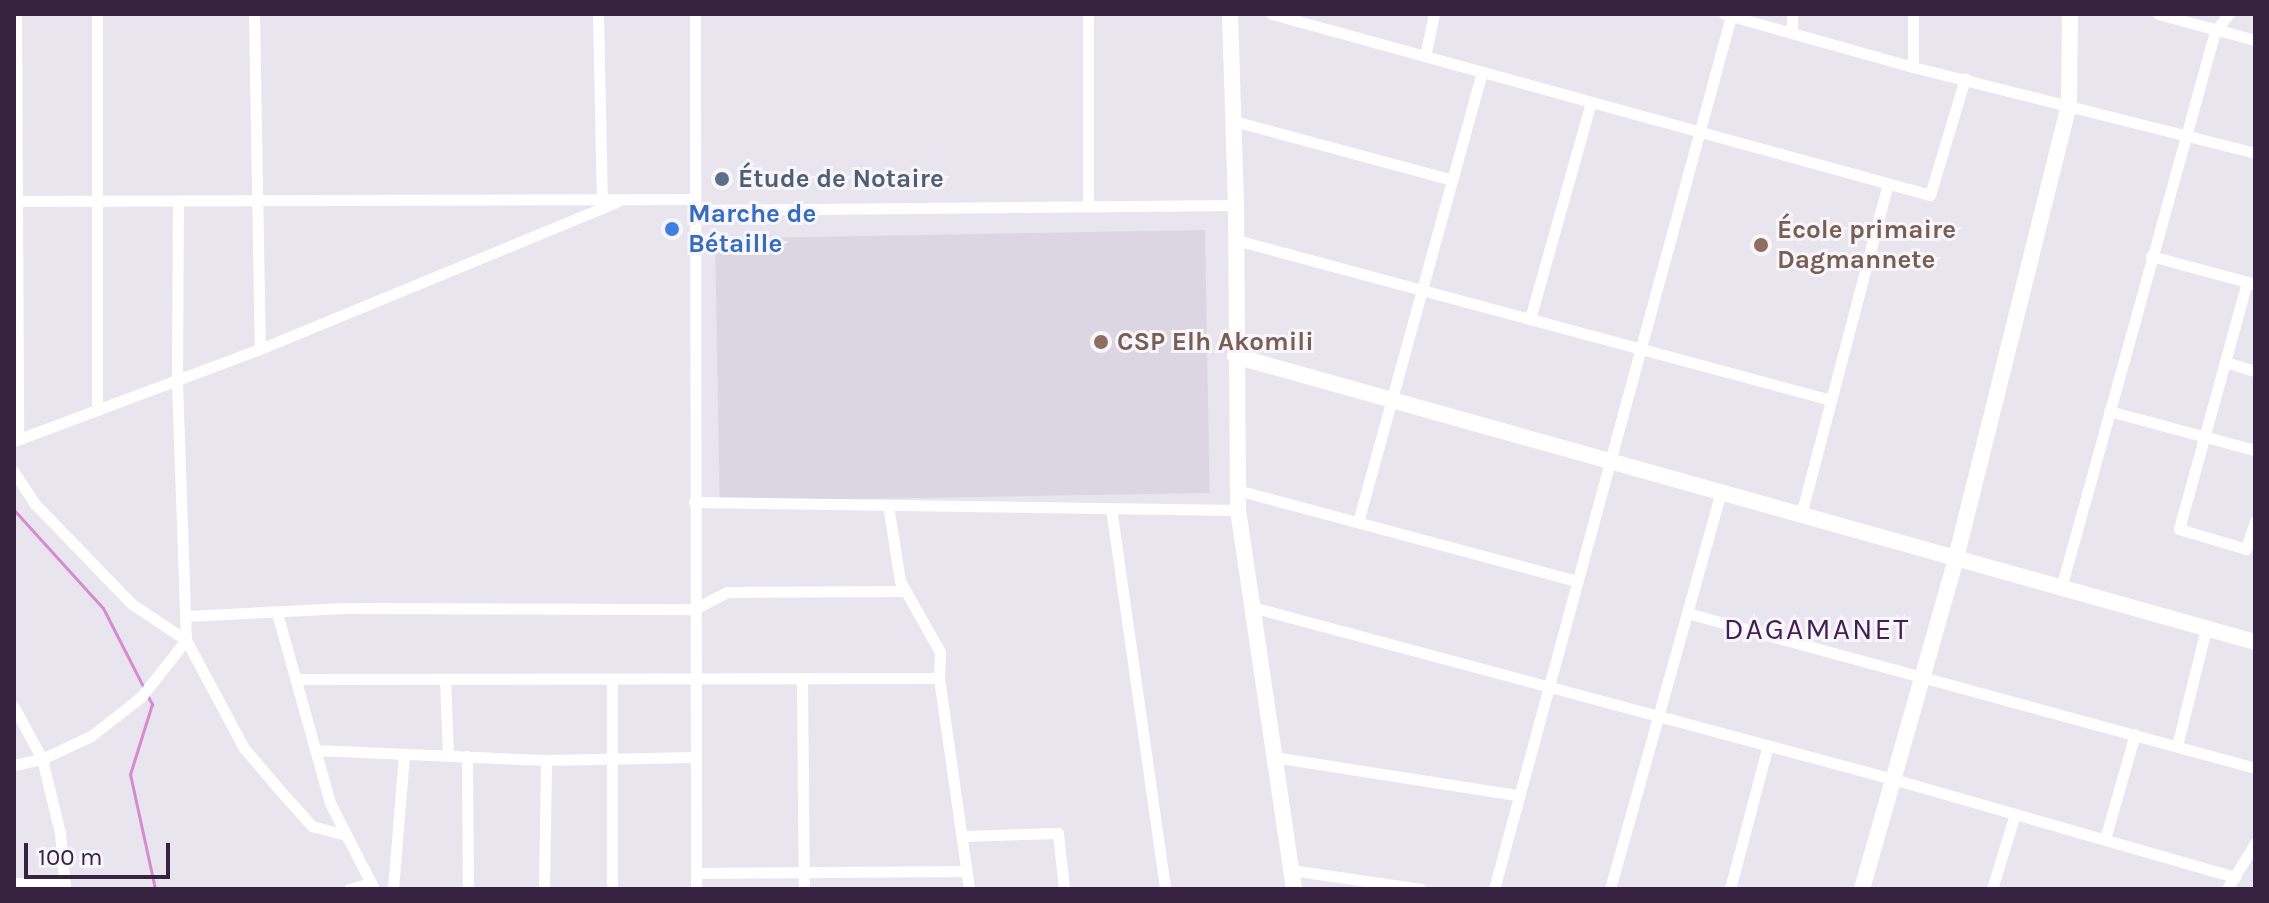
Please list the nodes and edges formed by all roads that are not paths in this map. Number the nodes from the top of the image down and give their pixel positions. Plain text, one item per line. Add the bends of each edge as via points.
1 (16, 14) edge
2 (97, 14) edge
3 (254, 14) edge
4 (598, 14) edge
5 (695, 14) edge
6 (1088, 14) edge
7 (1230, 14) edge
8 (1272, 14) edge
9 (1434, 14) edge
10 (1792, 14) edge
11 (1913, 14) edge
12 (2070, 14) edge
13 (2158, 14) edge
14 (2229, 14) edge
15 (1728, 15) edge
16 (2215, 31) junction
17 (1792, 33) junction
18 (2255, 40) edge
19 (1425, 56) junction
20 (1913, 67) junction
21 (1482, 72) junction
22 (1965, 78) junction
23 (1591, 102) junction
24 (2069, 106) junction
25 (1234, 121) junction
26 (1700, 132) junction
27 (2184, 137) junction
28 (2255, 153) edge
29 (1452, 180) junction
30 (1888, 183) junction
31 (256, 200) junction
32 (602, 200) junction
33 (623, 200) junction
34 (15, 201) edge
35 (97, 201) junction
36 (178, 201) junction
37 (694, 205) junction
38 (1236, 205) junction
39 (1088, 206) junction
40 (1236, 240) junction
41 (2151, 256) junction
42 (2251, 283) edge
43 (1422, 290) junction
44 (1530, 319) junction
45 (260, 349) junction
46 (1640, 349) junction
47 (1235, 356) junction
48 (2225, 362) junction
49 (2255, 371) edge
50 (177, 380) junction
51 (1392, 400) junction
52 (1831, 400) junction
53 (97, 410) junction
54 (2109, 411) junction
55 (2204, 437) junction
56 (16, 440) edge
57 (2255, 450) edge
58 (1610, 461) junction
59 (14, 472) edge
60 (1237, 490) junction
61 (1721, 492) junction
62 (694, 502) junction
63 (888, 505) junction
64 (1111, 508) junction
65 (1238, 510) junction
66 (1801, 515) junction
67 (2255, 521) edge
68 (1358, 522) junction
69 (1956, 558) junction
70 (1577, 581) junction
71 (2061, 588) junction
72 (906, 591) junction
73 (1252, 607) junction
74 (694, 609) junction
75 (277, 613) junction
76 (1687, 613) junction
77 (186, 616) junction
78 (2206, 629) junction
79 (186, 640) junction
80 (2255, 642) edge
81 (1923, 676) junction
82 (694, 678) junction
83 (802, 678) junction
84 (939, 678) junction
85 (295, 679) junction
86 (445, 679) junction
87 (612, 680) junction
88 (1548, 686) junction
89 (14, 707) edge
90 (1659, 716) junction
91 (2135, 734) junction
92 (1768, 745) junction
93 (2177, 746) junction
94 (315, 750) junction
95 (404, 755) junction
96 (448, 755) junction
97 (467, 756) junction
98 (695, 757) junction
99 (1274, 757) junction
100 (42, 759) junction
101 (612, 759) junction
102 (546, 760) junction
103 (14, 765) edge
104 (2255, 768) edge
105 (1893, 779) junction
106 (1518, 795) junction
107 (2015, 814) junction
108 (346, 835) junction
109 (963, 836) junction
110 (2105, 839) junction
111 (2255, 843) edge
112 (1291, 870) junction
113 (967, 871) junction
114 (803, 872) junction
115 (697, 873) junction
116 (2235, 877) junction
117 (14, 883) edge
118 (65, 886) edge
119 (372, 886) edge
120 (1867, 888) edge
121 (349, 889) edge
122 (393, 889) edge
123 (468, 889) edge
124 (544, 889) edge
125 (612, 889) edge
126 (696, 889) edge
127 (804, 889) edge
128 (969, 889) edge
129 (1064, 889) edge
130 (1165, 889) edge
131 (1294, 889) edge
132 (1421, 889) edge
133 (1494, 889) edge
134 (1610, 889) edge
135 (1730, 889) edge
136 (1992, 889) edge
137 (2227, 889) edge

1 - 34 street
2 - 35 street
3 - 31 street
4 - 32 street
5 - 37 street
6 - 39 street
7 - 25 street
8 - 19 street
9 - 19 street
10 - 17 street
11 - 20 street
12 - 24 street
13 - 16 street
14 - 16 street
15 - 17 street
15 - 26 street
16 - 18 street
16 - 27 street
17 - 20 street
19 - 21 street
20 - 22 street
21 - 23 street
21 - 29 street
22 - 24 street
22 - 30 street via 1930,195
23 - 26 street
23 - 44 street
24 - 27 street
24 - 69 street
25 - 29 street
25 - 38 street
26 - 30 street
26 - 46 street
27 - 28 street
27 - 41 street
29 - 43 street
30 - 52 street
31 - 32 street
31 - 36 street
31 - 45 street
32 - 33 street
33 - 37 street
33 - 45 street
34 - 35 street
34 - 56 street
35 - 36 street
35 - 53 street
36 - 50 street
37 - 39 street
37 - 62 street
38 - 39 street
38 - 40 street
40 - 43 street
40 - 47 street
41 - 42 street
41 - 54 street
42 - 48 street
43 - 44 street
43 - 51 street
44 - 46 street
45 - 50 street
46 - 52 street
46 - 58 street
47 - 51 street
47 - 60 street
48 - 49 street
48 - 55 street
50 - 53 street
50 - 77 street
51 - 58 street
51 - 68 street
52 - 66 street
53 - 56 street
54 - 55 street
54 - 71 street
55 - 57 street
55 - 67 street via 2179,529 2246,549
58 - 61 street
58 - 70 street
59 - 79 street via 35,504 132,604
60 - 65 street
60 - 68 street
61 - 66 street
61 - 76 street
62 - 63 street
62 - 74 street
63 - 64 street
63 - 72 street
64 - 65 street
64 - 130 street
65 - 73 street
66 - 69 street
68 - 70 street
69 - 71 street
69 - 81 street
70 - 88 street
71 - 78 street
72 - 74 street via 728,592
72 - 84 street via 940,652
73 - 88 street
73 - 99 street
74 - 75 street via 346,608
74 - 82 street
75 - 77 street
75 - 85 street
76 - 81 street
76 - 90 street
77 - 79 street
78 - 80 street
78 - 93 street
79 - 100 street via 141,697 91,736
79 - 108 street via 244,748 312,826
81 - 91 street
81 - 105 street
82 - 83 street
82 - 87 street
82 - 98 street
83 - 84 street
83 - 114 street
84 - 109 street
85 - 86 street
85 - 94 street
86 - 87 street
86 - 96 street
87 - 101 street
88 - 90 street
88 - 106 street
89 - 100 street
90 - 92 street
90 - 134 street
91 - 93 street
91 - 110 street
92 - 105 street
92 - 135 street
93 - 104 street
94 - 95 street
94 - 108 street via 330,803
95 - 96 street
95 - 122 street
96 - 97 street
97 - 102 street
97 - 123 street
98 - 101 street
98 - 115 street
99 - 106 street
99 - 112 street
100 - 103 street
100 - 118 street via 60,833
101 - 102 street
101 - 125 street
102 - 124 street
105 - 107 street
105 - 120 street
106 - 133 street
107 - 110 street
107 - 136 street
108 - 119 street
109 - 113 street
109 - 129 street via 1058,833
110 - 116 street
111 - 116 street
112 - 131 street
112 - 132 street
113 - 114 street
113 - 128 street
114 - 115 street
114 - 127 street
115 - 126 street
116 - 137 street
117 - 118 street
119 - 121 street

